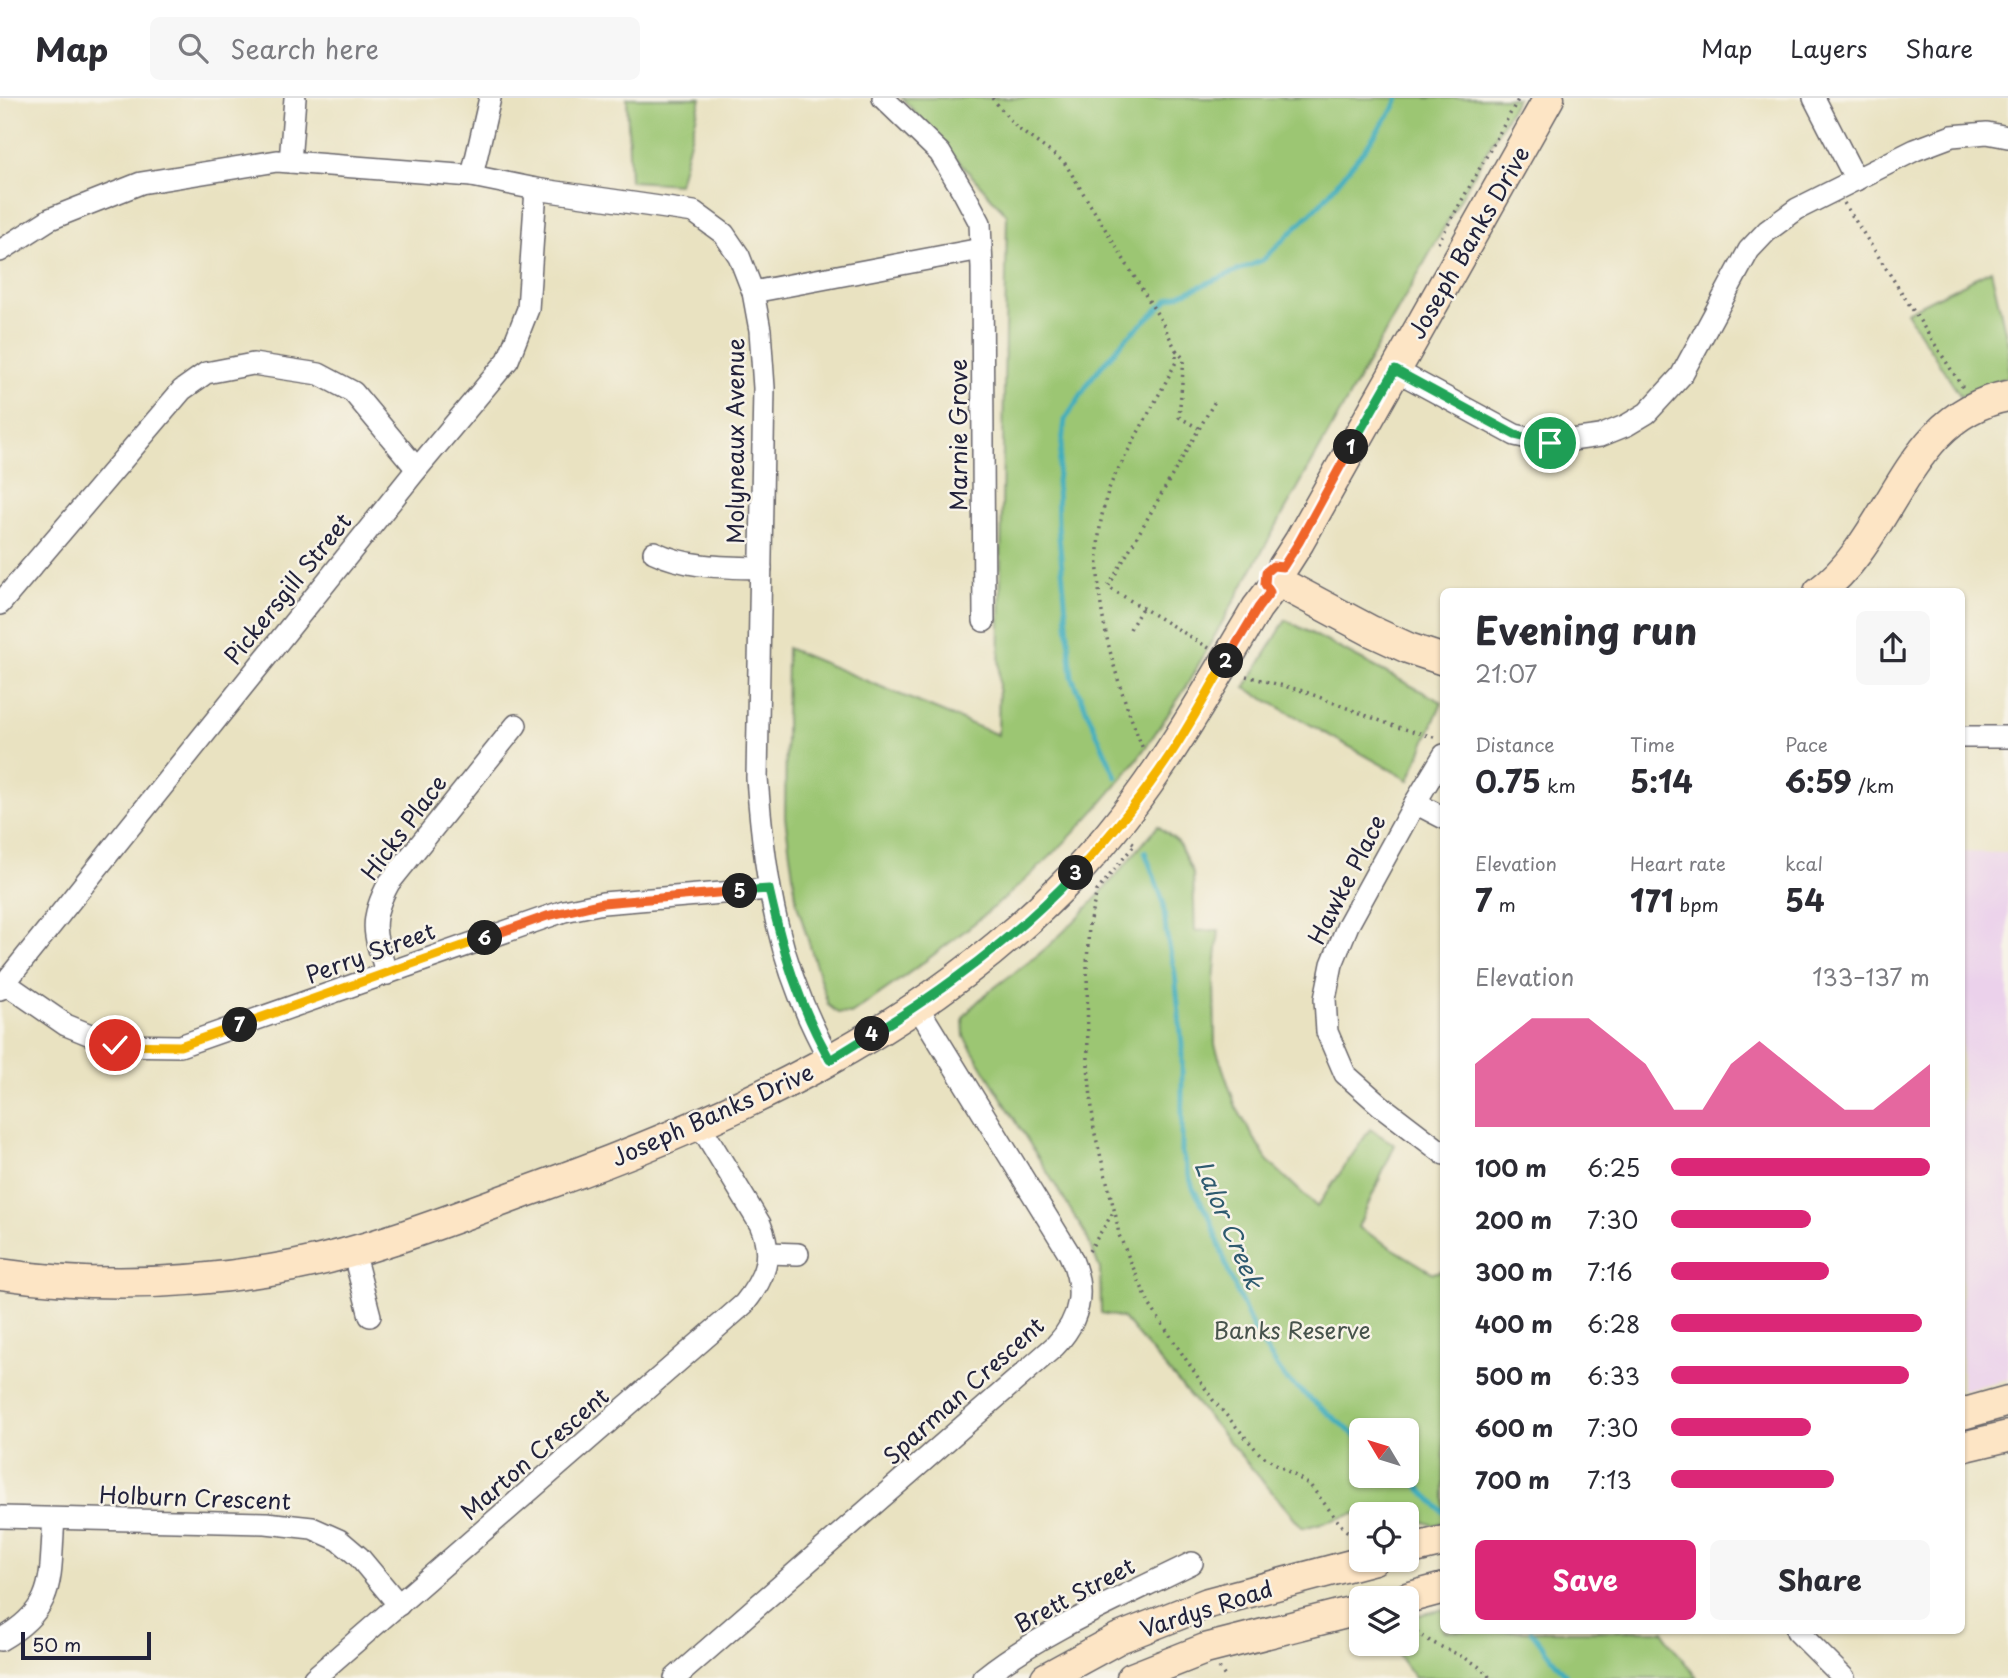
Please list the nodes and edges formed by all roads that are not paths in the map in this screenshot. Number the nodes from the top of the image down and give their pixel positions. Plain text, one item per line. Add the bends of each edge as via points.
1 (295, 98) edge
2 (490, 98) edge
3 (883, 98) edge
4 (1549, 98) edge
5 (1814, 98) edge
6 (2008, 138) edge
7 (290, 162) junction
8 (472, 176) junction
9 (1856, 180) junction
10 (536, 189) junction
11 (981, 249) junction
12 (0, 251) edge
13 (753, 292) junction
14 (1395, 370) junction
15 (2008, 396) edge
16 (416, 469) junction
17 (654, 552) dead end
18 (761, 568) junction
19 (1281, 582) junction
20 (1824, 588) edge
21 (0, 604) edge
22 (985, 621) dead end
23 (1440, 659) edge
24 (516, 725) dead end
25 (1965, 737) edge
26 (2008, 737) edge
27 (1440, 762) edge
28 (1415, 803) junction
29 (1440, 816) edge
30 (769, 889) junction
31 (387, 974) junction
32 (2, 986) edge
33 (916, 1006) junction
34 (830, 1060) junction
35 (700, 1125) junction
36 (1440, 1151) edge
37 (353, 1251) junction
38 (768, 1253) junction
39 (798, 1254) dead end
40 (0, 1274) edge
41 (370, 1316) dead end
42 (2008, 1401) edge
43 (1965, 1413) edge
44 (2008, 1436) edge
45 (1965, 1446) edge
46 (0, 1517) edge
47 (54, 1519) junction
48 (1440, 1542) edge
49 (1419, 1547) edge
50 (1192, 1563) dead end
51 (1349, 1566) edge
52 (1440, 1589) edge
53 (1419, 1595) edge
54 (399, 1605) junction
55 (1349, 1612) edge
56 (1800, 1634) edge
57 (0, 1640) edge
58 (314, 1678) edge
59 (675, 1678) edge
60 (983, 1678) edge
61 (1046, 1678) edge
62 (1132, 1678) edge
63 (1844, 1678) edge

1 - 7 street
2 - 8 street
3 - 11 street, Marnie Grove via 940,153 979,223
4 - 14 street, Joseph Banks Drive
5 - 9 street
6 - 9 street via 1987,133 1952,136
7 - 8 street, Molyneaux Avenue
7 - 12 street, Molyneaux Avenue via 141,183 50,219
8 - 10 street, Molyneaux Avenue
9 - 14 street via 1797,209 1749,250 1681,376 1647,413 1627,425 1570,442 1533,440 1495,426
10 - 13 street, Molyneaux Avenue via 694,212 724,234 739,256
10 - 16 street, Pickersgill Street via 528,309 508,360
11 - 13 street
11 - 22 street, Marnie Grove
13 - 18 street, Molyneaux Avenue via 764,388
14 - 19 street, Joseph Banks Drive
15 - 20 street via 1954,418 1923,449 1878,525
16 - 21 street via 353,392 319,374 253,364 206,373 182,390
16 - 32 street, Pickersgill Street
17 - 18 street via 698,566
18 - 30 street, Molyneaux Avenue via 757,779
19 - 23 street via 1371,631
19 - 33 street, Joseph Banks Drive via 1258,608 1167,759 1117,826 1030,918
24 - 31 street, Hicks Place via 379,901 375,936
25 - 26 street
27 - 28 street, Hawke Place
28 - 29 street
28 - 36 street, Hawke Place via 1348,925 1332,964 1325,999 1327,1032 1345,1074
30 - 31 street, Perry Street via 603,903 564,911
30 - 34 street, Molyneaux Avenue via 800,1002
31 - 32 street, Perry Street via 180,1046 115,1045 65,1025
33 - 34 street, Joseph Banks Drive
33 - 59 street, Sparman Crescent via 1069,1253 1077,1269 1079,1290 1075,1321 1055,1346
34 - 35 street, Joseph Banks Drive
35 - 37 street, Joseph Banks Drive via 504,1200
35 - 38 street via 761,1224
37 - 40 street, Joseph Banks Drive via 283,1267 182,1280 40,1280
37 - 41 street
38 - 39 street
38 - 54 street, Marton Crescent via 756,1289 744,1304
42 - 43 street
44 - 45 street
46 - 47 street, Holburn Crescent
47 - 54 street, Holburn Crescent via 312,1528 339,1540 359,1557
47 - 57 street via 45,1599 32,1617
48 - 49 street
50 - 60 street, Brett Street via 1037,1641
51 - 61 street, Vardys Road via 1196,1607 1118,1638
52 - 53 street
54 - 58 street, Marton Crescent
55 - 62 street, Vardys Road via 1205,1649
56 - 63 street

